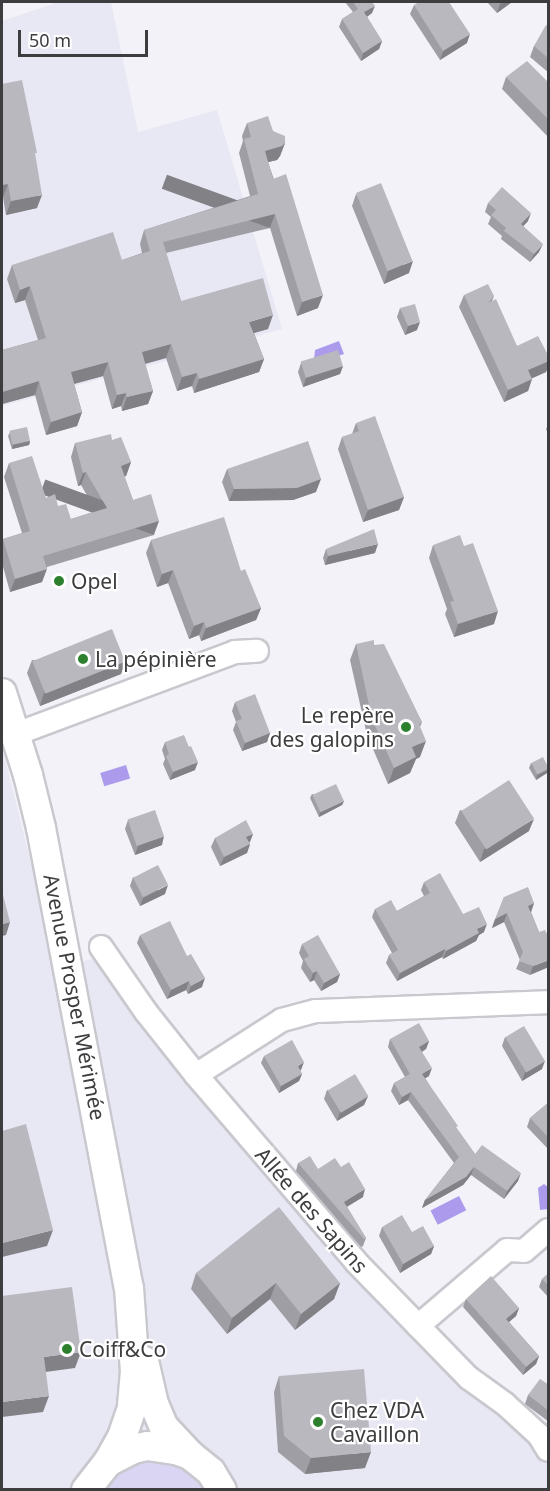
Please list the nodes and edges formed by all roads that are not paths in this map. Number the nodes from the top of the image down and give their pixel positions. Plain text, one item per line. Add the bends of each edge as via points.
1 (257, 651) dead end
2 (2, 693) edge
3 (16, 734) junction
4 (101, 946) dead end
5 (549, 1002) edge
6 (196, 1075) junction
7 (549, 1230) edge
8 (132, 1306) junction
9 (418, 1326) junction
10 (549, 1450) edge
11 (190, 1455) junction
12 (108, 1462) junction
13 (223, 1487) edge
14 (87, 1490) edge

1 - 3 street via 235,652
2 - 3 main road, Avenue Prosper Mérimée
3 - 8 main road, Avenue Prosper Mérimée via 57,902
4 - 6 street, Allée des Sapins
5 - 6 street via 316,1011 282,1020
6 - 9 street, Allée des Sapins via 356,1262
7 - 9 street via 524,1251 507,1250
8 - 11 main road, Avenue Prosper Mérimée via 154,1404 173,1440
8 - 12 main road, Avenue Prosper Mérimée via 132,1408
9 - 10 street, Allée des Sapins via 470,1378 532,1428
11 - 12 main road via 147,1446
11 - 13 main road, Avenue Prosper Mérimée
12 - 14 main road, Avenue Prosper Mérimée

